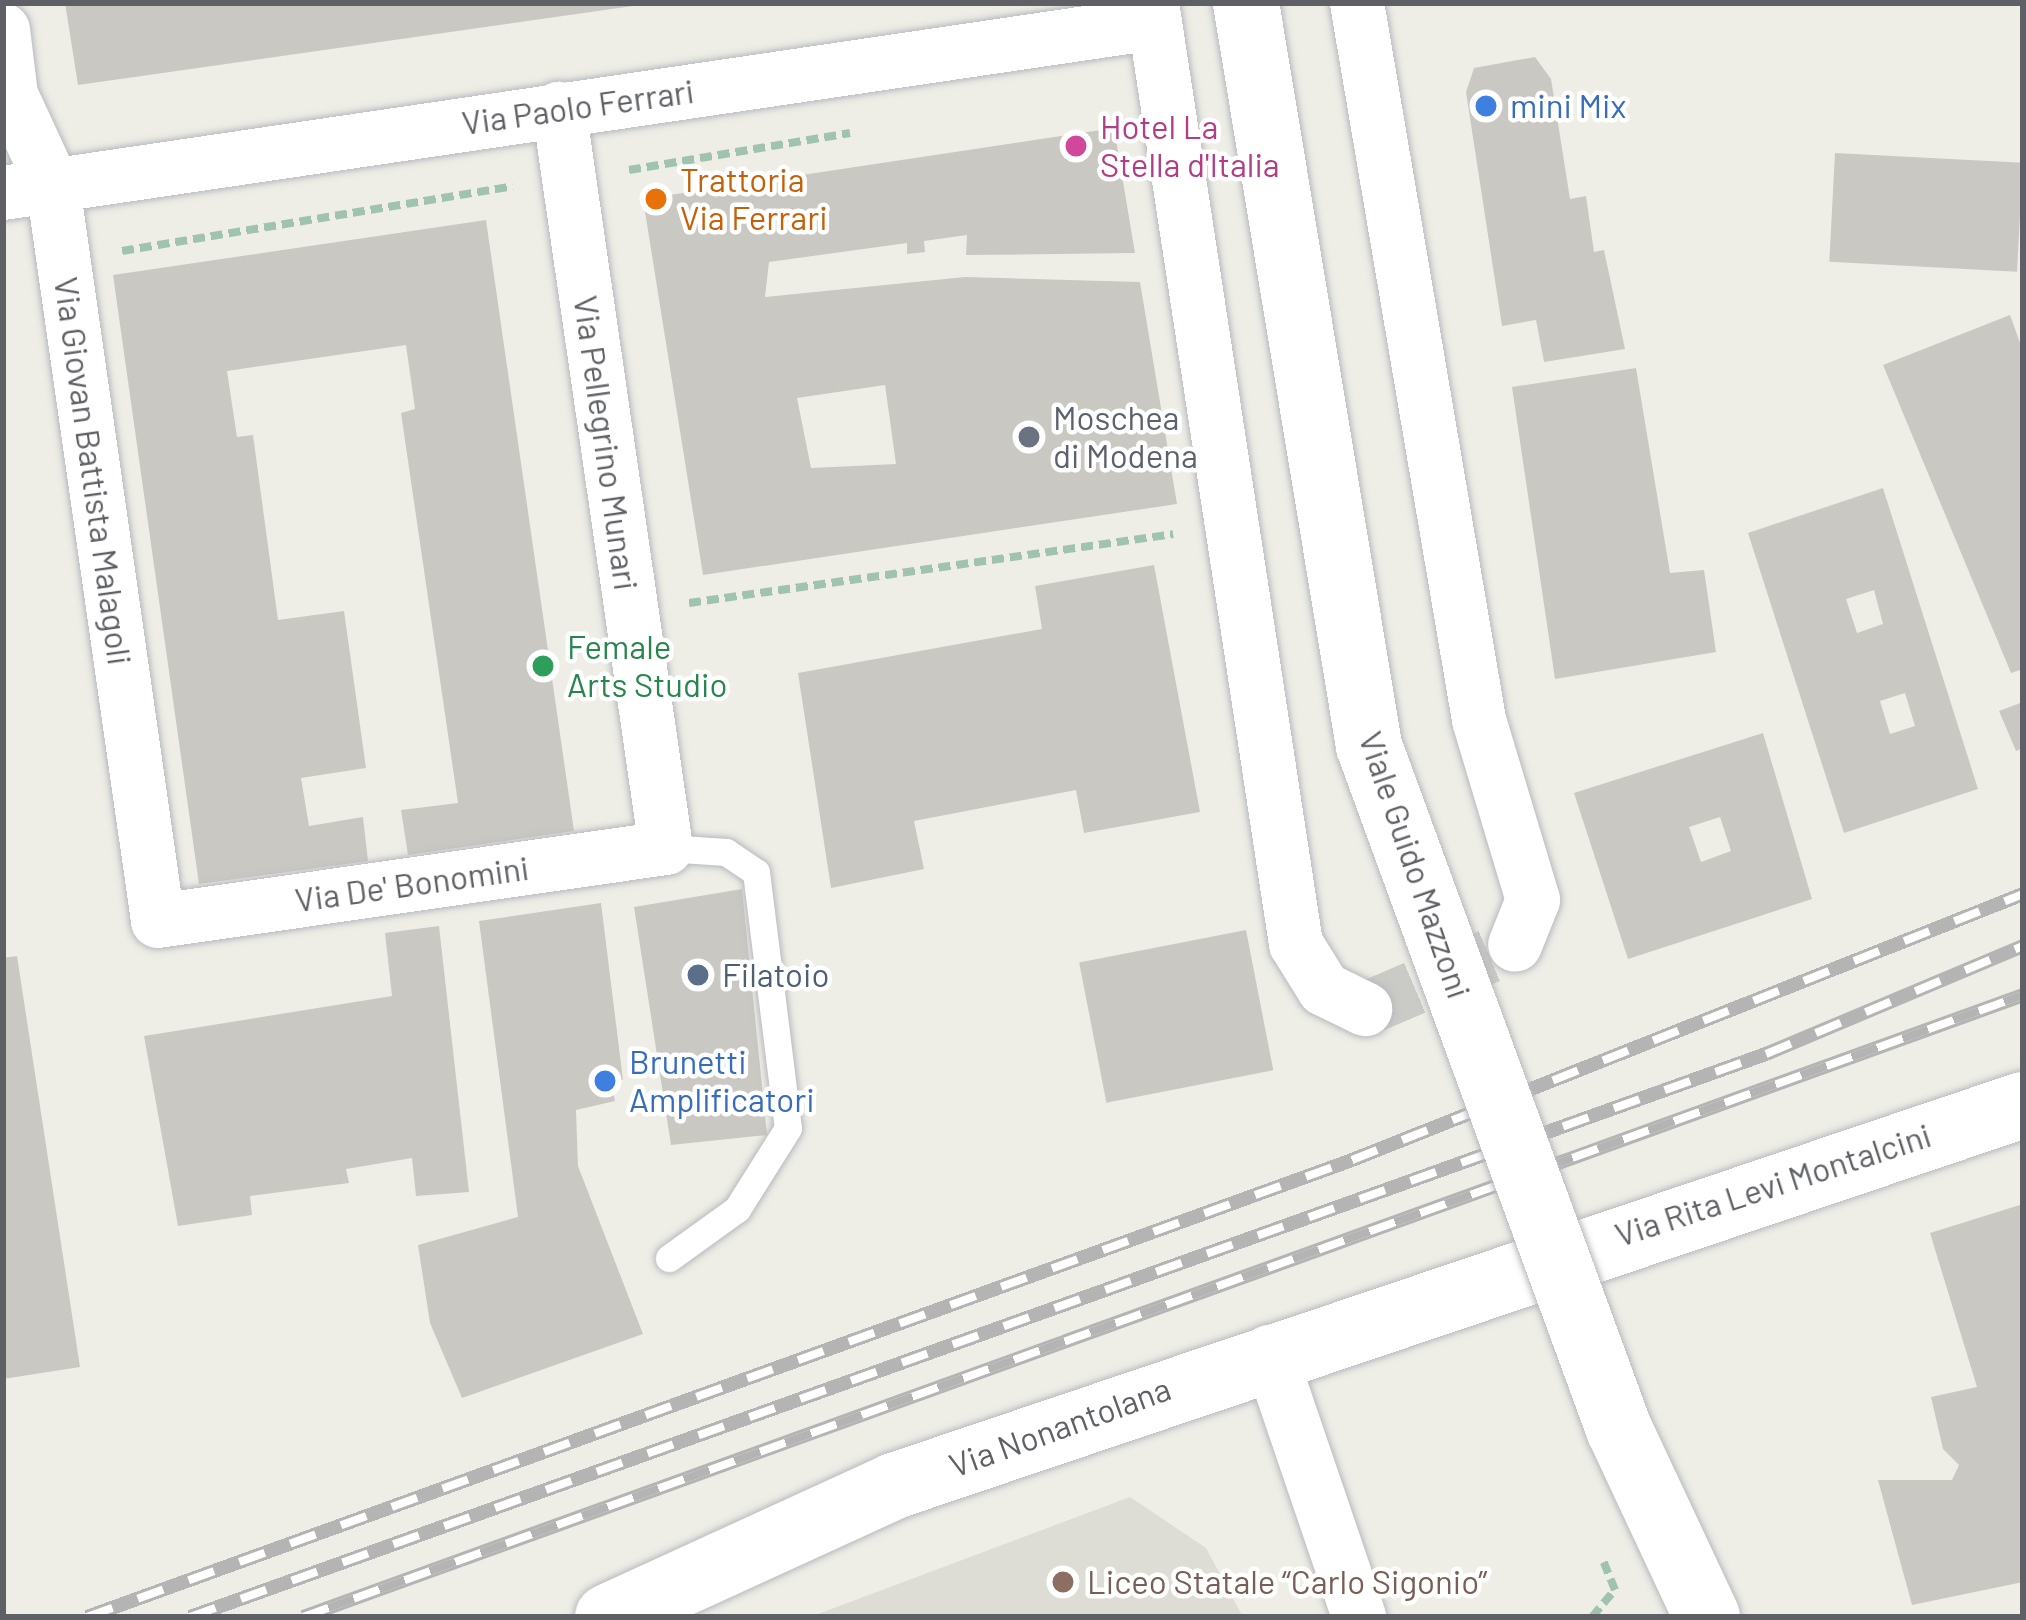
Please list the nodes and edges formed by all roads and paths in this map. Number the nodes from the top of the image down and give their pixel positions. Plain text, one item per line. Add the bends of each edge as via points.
1 (1246, 3) edge
2 (1357, 3) edge
3 (1153, 13) edge
4 (3, 30) edge
5 (559, 110) junction
6 (28, 190) edge
7 (1228, 526) junction
8 (630, 611) junction
9 (666, 848) junction
10 (158, 921) joint
11 (1515, 945) dead end
12 (1365, 1009) dead end
13 (2023, 1105) edge
14 (669, 1258) dead end
15 (1523, 1266) joint
16 (1269, 1352) junction
17 (1615, 1591) dead end
18 (608, 1617) edge
19 (1359, 1617) edge
20 (1592, 1617) edge
21 (1707, 1617) edge

1 - 21 main road, Viale Guido Mazzoni, bridge via 1369,746 1619,1429
2 - 11 street, Viale Guido Mazzoni via 1479,720 1533,900
3 - 5 street, Via Paolo Ferrari
3 - 7 street
4 - 6 street, Via Giovan Battista Malagoli
5 - 6 street, Via Paolo Ferrari
5 - 8 street, Via Pellegrino Munari
6 - 10 street, Via Giovan Battista Malagoli
7 - 8 path
7 - 12 street via 1296,944 1324,989
8 - 9 street, Via Pellegrino Munari
9 - 10 street, Via De' Bonomini
9 - 14 lane via 726,852 756,872 788,1128 737,1209
13 - 15 main road, Via Rita Levi Montalcini
15 - 16 main road, Via Nonantolana
16 - 18 main road, Via Nonantolana via 894,1486
16 - 19 street
17 - 20 path

